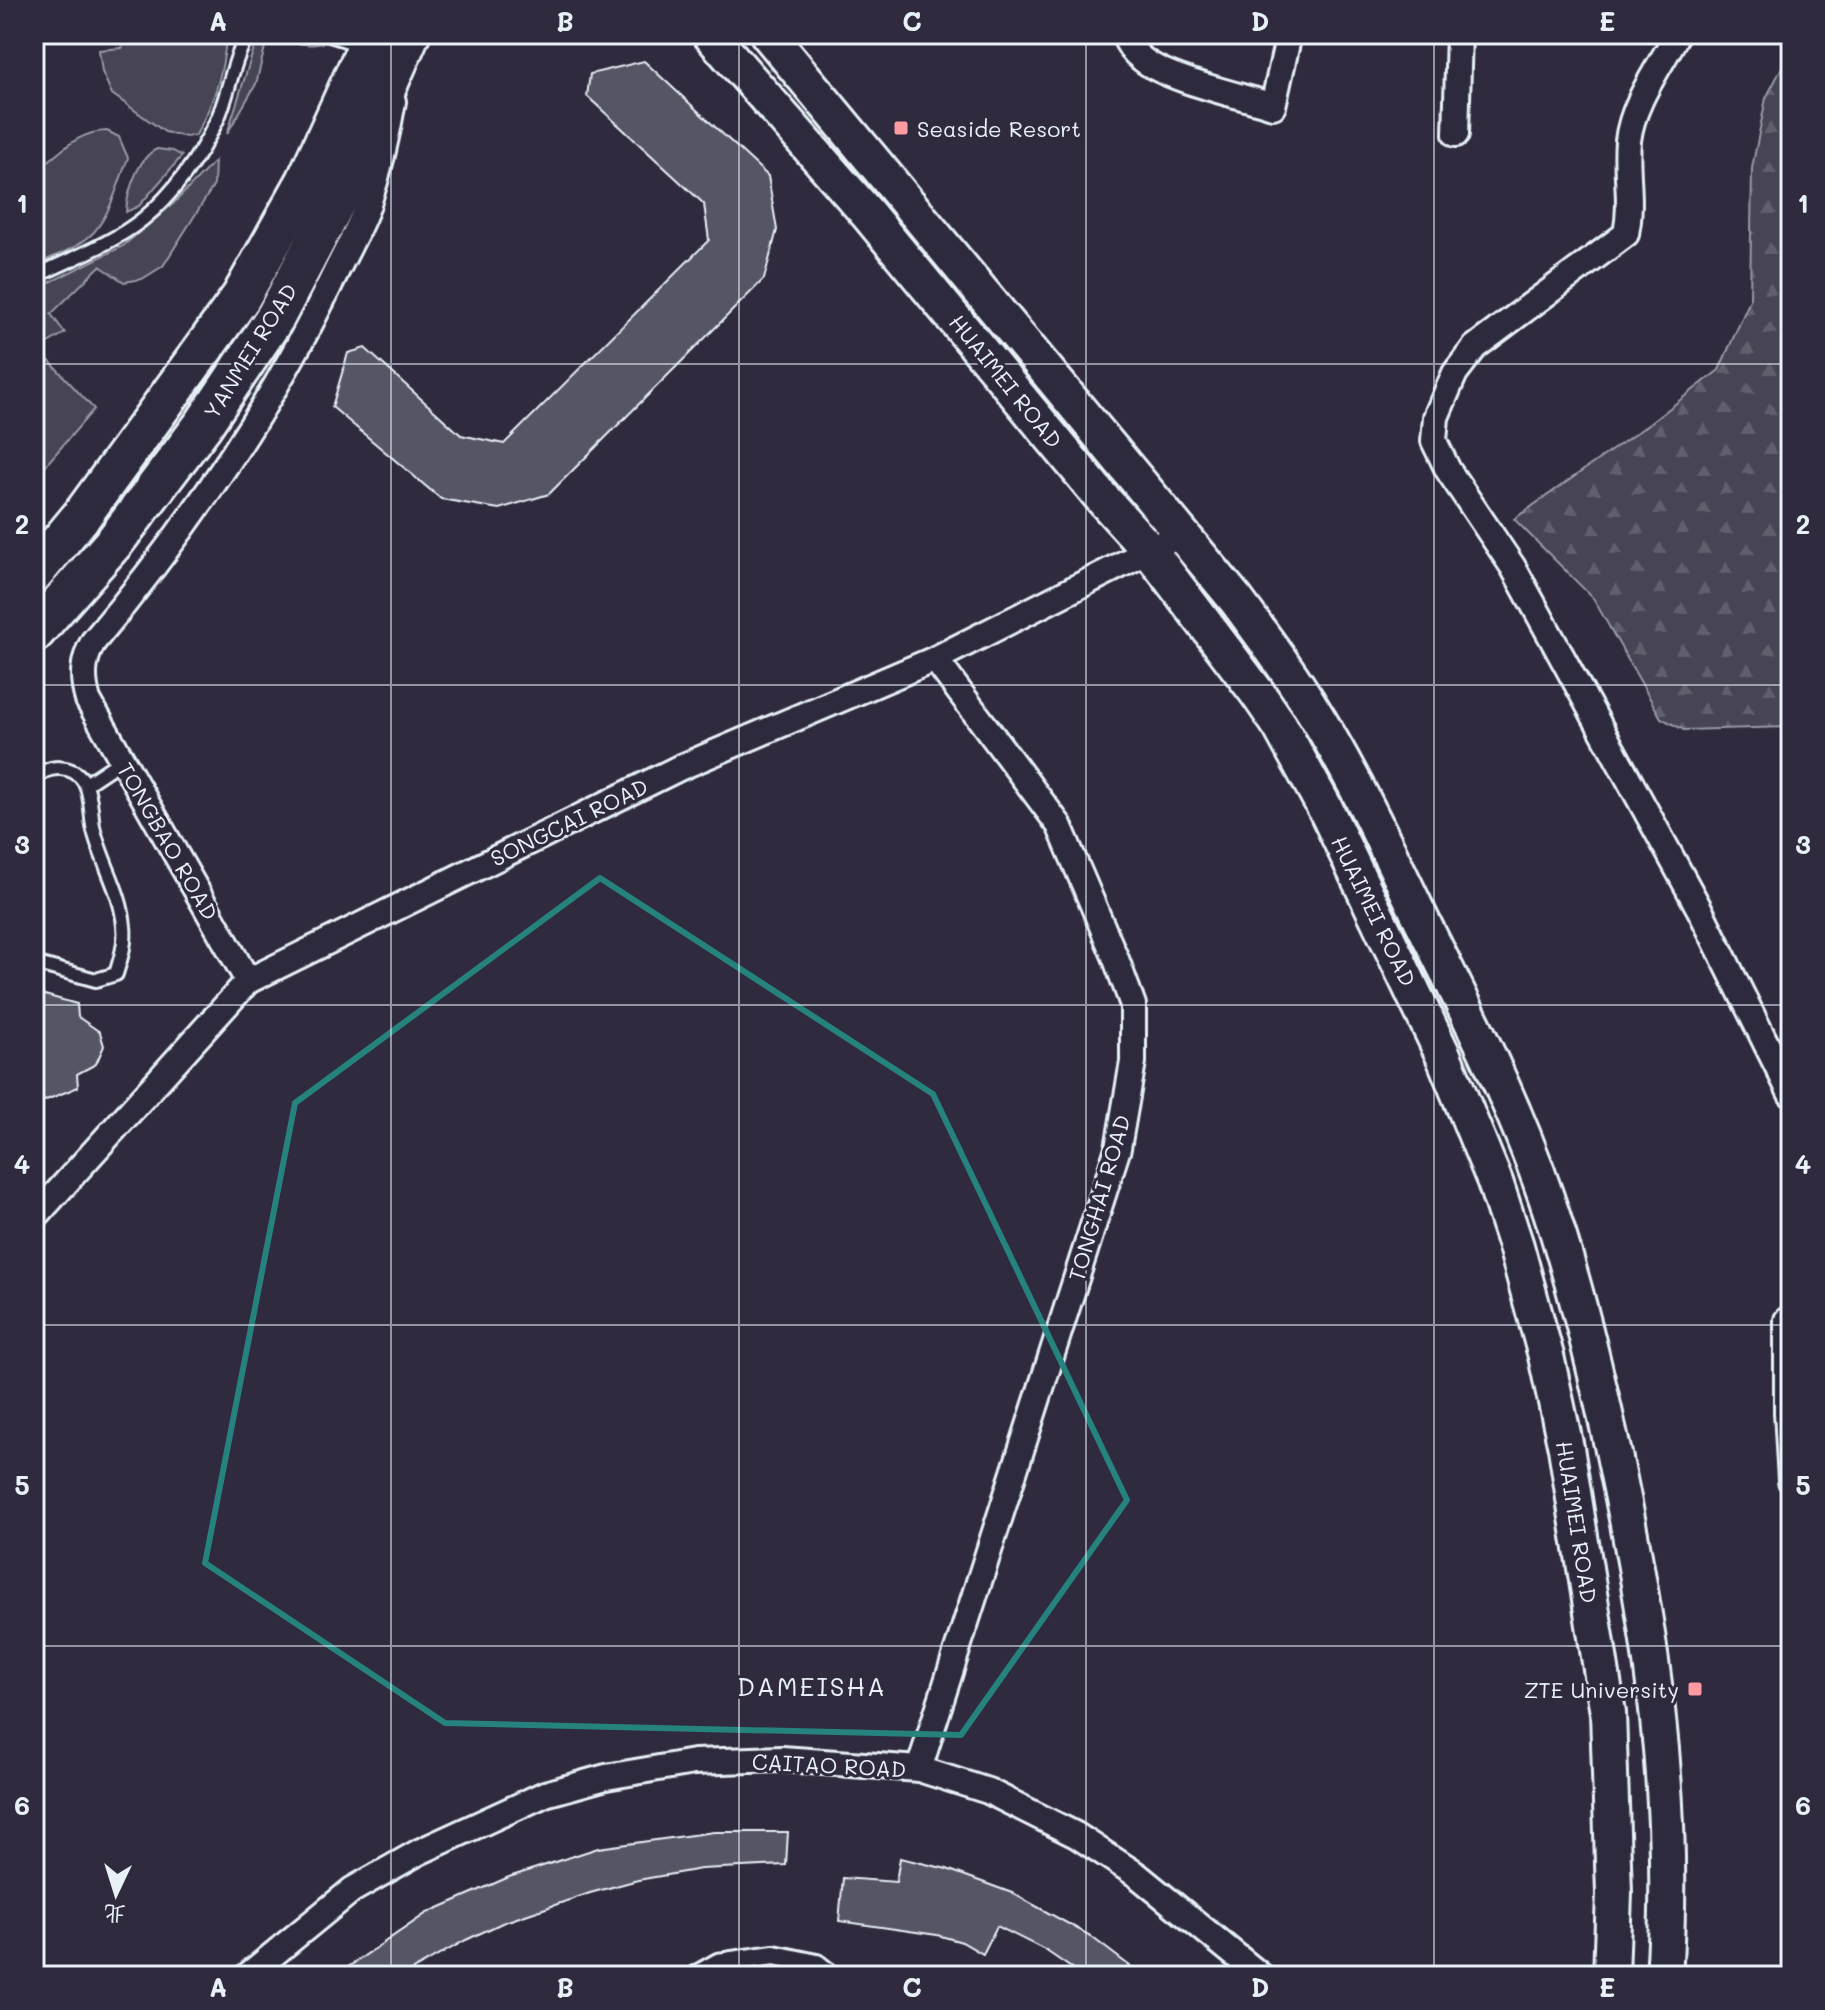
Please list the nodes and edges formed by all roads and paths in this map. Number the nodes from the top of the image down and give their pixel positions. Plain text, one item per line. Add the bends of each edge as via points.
1 (249, 34) edge
2 (326, 34) edge
3 (710, 34) edge
4 (768, 34) edge
5 (1124, 34) edge
6 (1289, 34) edge
7 (1459, 34) edge
8 (1677, 34) edge
9 (388, 41) edge
10 (1456, 134) dead end
11 (34, 277) edge
12 (1182, 534) junction
13 (1149, 550) junction
14 (34, 573) edge
15 (34, 633) edge
16 (935, 659) junction
17 (122, 760) junction
18 (34, 781) edge
19 (86, 784) junction
20 (34, 963) edge
21 (248, 981) junction
22 (1791, 1094) edge
23 (34, 1218) edge
24 (1787, 1320) dead end
25 (1791, 1481) edge
26 (919, 1769) junction
27 (257, 1973) edge
28 (695, 1976) edge
29 (832, 1976) edge
30 (1261, 1976) edge
31 (1611, 1976) edge
32 (1664, 1976) edge

1 - 11 lane via 215,124 172,190 143,219 112,239
2 - 9 lane
3 - 13 main road, HUAIMEI ROAD
4 - 12 main road, HUAIMEI ROAD
5 - 6 street via 1143,60 1167,73 1273,106
7 - 10 street
8 - 22 street via 1634,115 1628,141 1631,210 1626,234 1475,347 1455,373 1436,417 1434,441 1521,581 1700,910
9 - 14 main road, YANMEI ROAD via 241,297
9 - 15 main road, YANMEI ROAD via 339,196 276,316 116,540
9 - 17 street, TONGBAO ROAD via 384,153 366,209 307,333 238,447 86,655 88,700
12 - 13 street, SONGCAI ROAD
12 - 32 main road, HUAIMEI ROAD via 1285,668 1358,791 1492,1065 1548,1205 1594,1366 1644,1612 1660,1723 1666,1822
13 - 16 street, SONGCAI ROAD
13 - 31 main road, HUAIMEI ROAD via 1258,694 1300,760 1443,1055 1516,1246 1566,1448 1608,1713
16 - 21 street, SONGCAI ROAD via 679,768
16 - 26 street, TONGHAI ROAD via 1059,825 1133,1005 1133,1062 1118,1148
17 - 19 lane
17 - 21 street, TONGBAO ROAD
18 - 19 lane via 54,767 70,770
19 - 20 lane via 94,831 119,899 123,953 116,974 96,980
21 - 23 street, SONGCAI ROAD
24 - 25 street
26 - 27 street, CAITAO ROAD via 782,1759 694,1762 545,1794 419,1852 352,1890
26 - 30 street, CAITAO ROAD via 988,1791 1076,1835 1162,1894
28 - 29 street via 718,1963 774,1955 817,1964

